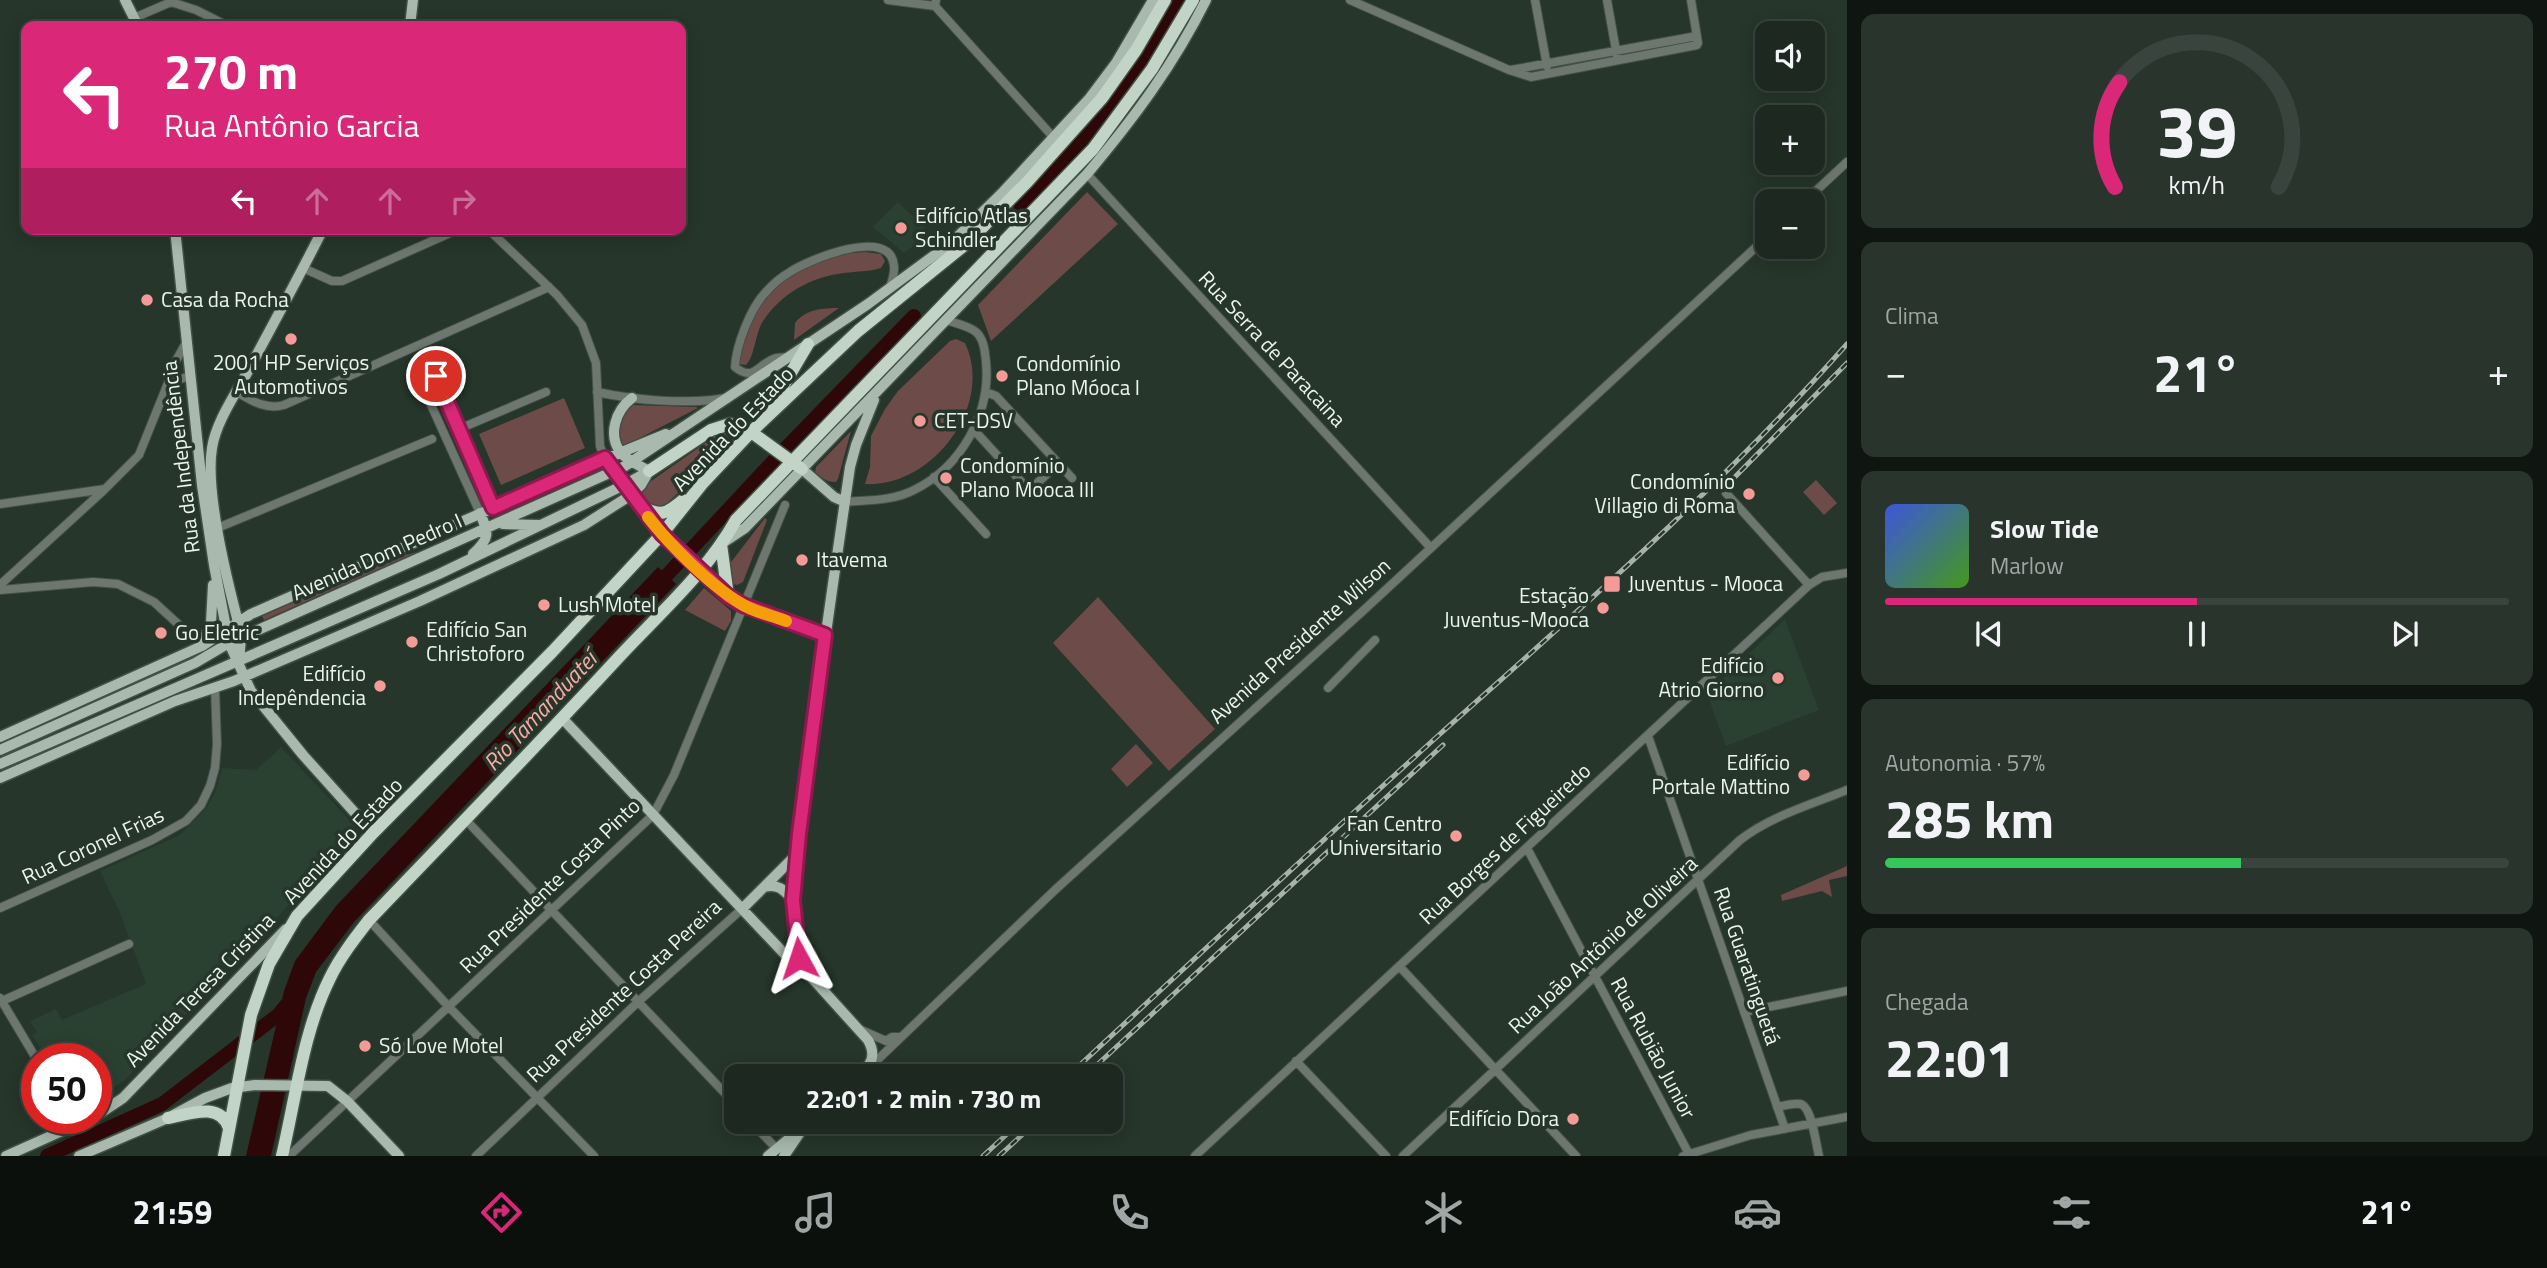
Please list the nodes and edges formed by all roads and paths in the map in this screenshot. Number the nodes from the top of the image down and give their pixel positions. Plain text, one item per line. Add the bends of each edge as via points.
1 (125, 0) edge
2 (413, 0) edge
3 (888, 0) edge
4 (1153, 0) edge
5 (1166, 0) edge
6 (1193, 0) edge
7 (1206, 0) edge
8 (1350, 0) edge
9 (1535, 0) edge
10 (1607, 0) edge
11 (1690, 0) edge
12 (171, 1) edge
13 (936, 3) edge
14 (136, 21) edge
15 (138, 21) edge
16 (218, 21) edge
17 (411, 21) edge
18 (1697, 36) junction
19 (1616, 50) junction
20 (1618, 61) junction
21 (1547, 63) junction
22 (1509, 70) junction
23 (1549, 74) junction
24 (1054, 138) junction
25 (1847, 162) edge
26 (1087, 174) junction
27 (1818, 189) edge
28 (175, 235) edge
29 (320, 235) edge
30 (446, 235) edge
31 (494, 235) edge
32 (1755, 248) edge
33 (303, 268) junction
34 (548, 287) junction
35 (890, 288) junction
36 (946, 320) junction
37 (187, 341) junction
38 (808, 344) junction
39 (788, 357) junction
40 (190, 376) junction
41 (168, 383) junction
42 (881, 388) junction
43 (237, 391) junction
44 (546, 392) dead end
45 (597, 392) junction
46 (986, 392) junction
47 (731, 396) junction
48 (628, 398) junction
49 (451, 411) junction
50 (436, 417) junction
51 (766, 418) junction
52 (194, 426) junction
53 (688, 426) junction
54 (459, 429) junction
55 (974, 430) junction
56 (751, 432) junction
57 (215, 436) junction
58 (432, 439) dead end
59 (464, 441) junction
60 (450, 447) junction
61 (621, 454) junction
62 (605, 458) junction
63 (633, 461) junction
64 (797, 465) junction
65 (614, 471) junction
66 (649, 471) junction
67 (1049, 472) dead end
68 (934, 477) junction
69 (1072, 478) dead end
70 (702, 484) junction
71 (624, 485) junction
72 (105, 489) junction
73 (1726, 493) dead end
74 (631, 495) junction
75 (845, 502) junction
76 (0, 504) edge
77 (785, 505) dead end
78 (640, 507) junction
79 (493, 508) junction
80 (480, 513) junction
81 (500, 523) junction
82 (542, 526) junction
83 (213, 529) junction
84 (487, 530) junction
85 (986, 534) dead end
86 (665, 537) junction
87 (722, 543) junction
88 (1430, 547) junction
89 (396, 550) junction
90 (439, 551) junction
91 (463, 563) junction
92 (214, 565) junction
93 (697, 568) junction
94 (1847, 572) edge
95 (439, 574) junction
96 (1809, 585) junction
97 (0, 587) edge
98 (728, 596) junction
99 (420, 601) junction
100 (743, 605) junction
101 (238, 622) junction
102 (226, 629) junction
103 (825, 635) junction
104 (241, 638) junction
105 (1375, 640) dead end
106 (229, 643) junction
107 (202, 646) junction
108 (239, 661) junction
109 (195, 663) junction
110 (243, 677) junction
111 (215, 688) junction
112 (1328, 688) dead end
113 (562, 718) junction
114 (1648, 736) junction
115 (0, 737) edge
116 (0, 750) edge
117 (0, 764) edge
118 (0, 778) edge
119 (1847, 790) edge
120 (653, 814) junction
121 (465, 819) junction
122 (373, 833) junction
123 (1528, 848) junction
124 (797, 854) junction
125 (1698, 879) junction
126 (762, 888) junction
127 (793, 900) junction
128 (0, 908) edge
129 (743, 908) junction
130 (551, 911) junction
131 (297, 916) junction
132 (369, 920) junction
133 (129, 944) dead end
134 (1400, 967) junction
135 (803, 968) junction
136 (1595, 976) junction
137 (1847, 991) edge
138 (1, 1000) edge
139 (639, 1002) junction
140 (448, 1006) junction
141 (1744, 1012) junction
142 (858, 1028) junction
143 (901, 1037) junction
144 (27, 1043) edge
145 (1296, 1061) junction
146 (871, 1064) edge
147 (873, 1064) edge
148 (1496, 1069) junction
149 (246, 1086) junction
150 (295, 1087) junction
151 (724, 1093) edge
152 (537, 1098) junction
153 (347, 1101) junction
154 (112, 1105) edge
155 (1777, 1107) junction
156 (1847, 1117) edge
157 (168, 1118) junction
158 (1812, 1124) junction
159 (229, 1128) junction
160 (1785, 1129) junction
161 (50, 1134) edge
162 (761, 1134) edge
163 (796, 1134) edge
164 (776, 1153) edge
165 (1205, 1153) edge
166 (1687, 1155) edge
167 (6, 1156) edge
168 (79, 1156) edge
169 (224, 1156) edge
170 (282, 1156) edge
171 (289, 1156) edge
172 (399, 1156) edge
173 (476, 1156) edge
174 (594, 1156) edge
175 (1195, 1156) edge
176 (1386, 1156) edge
177 (1403, 1156) edge
178 (1576, 1156) edge
179 (1819, 1156) edge

1 - 14 main road
2 - 17 main road
3 - 13 street
4 - 24 main road via 1116,63
5 - 51 highway, Avenida do Estado via 1102,98 1008,202 967,243 858,331
6 - 64 highway via 1152,69 1093,149
7 - 26 main road via 1166,72
8 - 22 street
9 - 21 street
10 - 19 street
11 - 18 street
12 - 15 street
12 - 16 street
13 - 24 street
18 - 19 street
18 - 20 street via 1695,46
19 - 20 street
19 - 21 street
20 - 23 street
21 - 22 street
21 - 23 street
22 - 23 street via 1531,77
24 - 35 main road via 974,222
25 - 27 street
26 - 36 main road
26 - 88 street, Rua Serra de Paracaina
28 - 37 main road, Rua da Independência
29 - 33 main road
30 - 33 street via 342,281
31 - 34 street
32 - 88 street, Avenida Presidente Wilson
33 - 43 main road
34 - 43 street via 285,405 264,406
34 - 45 street via 586,335 596,363
35 - 38 main road
35 - 39 street via 894,263 889,254 874,246 842,249 792,270 754,306 735,367 751,373 774,358
36 - 42 main road
36 - 46 street via 975,331 981,339
37 - 40 main road, Rua da Independência
37 - 41 street
38 - 39 main road
38 - 51 highway
39 - 47 main road
40 - 41 street
40 - 52 main road, Rua da Independência
41 - 72 street via 139,455
42 - 64 main road
42 - 75 main road via 856,445
43 - 57 main road
44 - 54 street
45 - 48 street
45 - 62 street via 600,446
46 - 55 street
46 - 69 street via 996,396
47 - 48 street
47 - 53 main road
48 - 61 main road via 614,406 608,421
49 - 50 street
49 - 50 street via 428,358 413,365
49 - 54 street
50 - 60 street
51 - 56 highway, Avenida do Estado
52 - 57 main road via 206,436
52 - 83 main road, Rua da Independência
53 - 61 main road, Avenida Dom Pedro I
53 - 63 main road, Avenida Dom Pedro I
54 - 59 street
55 - 67 street via 1028,489
55 - 68 street
56 - 64 highway
56 - 66 highway via 722,425
56 - 70 highway, Avenida do Estado
57 - 83 main road, Rua da Independência
58 - 83 street
59 - 60 street
59 - 79 street
60 - 80 street
61 - 62 main road, Avenida Dom Pedro I
61 - 63 main road
62 - 65 street
62 - 79 main road, Avenida Dom Pedro I
63 - 65 main road, Avenida Dom Pedro I
63 - 66 main road
64 - 75 main road
64 - 87 highway via 736,520
65 - 71 street
65 - 81 main road, Avenida Dom Pedro I
66 - 71 main road, Avenida Dom Pedro I
66 - 74 main road
68 - 75 street via 891,498
68 - 85 street
70 - 78 highway via 670,511 657,514
70 - 86 highway, Avenida do Estado
71 - 74 street
71 - 82 main road, Avenida Dom Pedro I
72 - 76 street
72 - 97 street
73 - 96 street
74 - 78 street
74 - 99 main road via 584,525
75 - 103 main road
77 - 100 street, Rua Presidente Costa Pinto
78 - 86 street
79 - 80 main road, Avenida Dom Pedro I
79 - 81 main road
80 - 84 main road
80 - 89 main road, Avenida Dom Pedro I
81 - 82 main road
81 - 84 main road, Avenida Dom Pedro I
82 - 91 main road, Avenida Dom Pedro I
83 - 92 main road, Rua da Independência
83 - 101 main road, Rua da Independência
84 - 90 main road, Avenida Dom Pedro I
84 - 91 main road via 485,542
86 - 93 street
86 - 122 highway, Avenida do Estado
87 - 93 highway
87 - 98 highway
88 - 143 street, Avenida Presidente Wilson
89 - 90 main road
89 - 101 main road, Avenida Dom Pedro I
90 - 104 main road, Avenida Dom Pedro I
91 - 95 main road, Avenida Dom Pedro I
92 - 102 main road, Rua da Independência
92 - 107 main road via 211,623
93 - 98 street
93 - 113 highway
94 - 96 street, Rua Borges de Figueiredo
95 - 99 main road
95 - 108 main road, Avenida Dom Pedro I
96 - 114 street, Rua Borges de Figueiredo
97 - 107 street via 118,583 154,602
98 - 100 street
99 - 110 main road
100 - 103 street
100 - 120 street, Rua Presidente Costa Pinto via 674,775
101 - 102 main road, Avenida Dom Pedro I
101 - 104 main road, Rua da Independência
102 - 106 main road, Rua da Independência
102 - 107 main road, Avenida Dom Pedro I
103 - 124 main road
104 - 106 main road, Avenida Dom Pedro I
104 - 108 main road, Rua da Independência
105 - 112 street
106 - 108 main road, Rua da Independência
106 - 109 main road, Avenida Dom Pedro I
107 - 109 main road
107 - 115 main road, Avenida Dom Pedro I
108 - 110 main road, Rua da Independência
108 - 117 main road, Avenida Dom Pedro I
109 - 116 main road, Avenida Dom Pedro I
110 - 111 main road
110 - 122 main road, Rua da Independência via 303,755
111 - 118 main road
111 - 128 street, Rua Coronel Frias via 215,768 201,805 186,821
113 - 120 main road
113 - 121 highway
114 - 123 street, Rua Borges de Figueiredo
114 - 125 street, Rua Guaratinguetá
119 - 125 street, Rua João Antônio de Oliveira via 1753,830
120 - 129 main road
120 - 130 street, Rua Presidente Costa Pinto
121 - 130 street
121 - 132 highway
122 - 131 highway, Avenida do Estado
123 - 134 street, Rua Borges de Figueiredo
123 - 136 street, Rua Rubião Junior
124 - 126 main road, Rua Presidente Costa Pereira
124 - 127 main road
125 - 136 street, Rua João Antônio de Oliveira
125 - 141 street, Rua Guaratinguetá
126 - 127 main road via 780,887
126 - 129 main road, Rua Presidente Costa Pereira
127 - 135 main road
129 - 135 main road via 794,964
129 - 139 street, Rua Presidente Costa Pereira
130 - 139 street
130 - 140 street, Rua Presidente Costa Pinto
131 - 149 highway, Avenida do Estado via 269,964 251,1015 242,1062
131 - 154 main road, Avenida Teresa Cristina
132 - 140 street
132 - 150 highway via 324,990
133 - 138 street
134 - 145 street, Rua Borges de Figueiredo
134 - 148 street
135 - 142 main road
136 - 148 street, Rua João Antônio de Oliveira
136 - 166 street, Rua Rubião Junior
137 - 141 street
138 - 144 street
139 - 151 street
139 - 152 street, Rua Presidente Costa Pereira
140 - 152 street
140 - 153 street, Rua Presidente Costa Pinto
141 - 155 street, Rua Guaratinguetá
142 - 143 street via 886,1041
142 - 146 main road via 873,1050
143 - 147 street, Avenida Presidente Wilson
145 - 165 street, Rua Borges de Figueiredo
145 - 176 street
148 - 177 street, Rua João Antônio de Oliveira
148 - 178 street
149 - 150 main road
149 - 157 main road via 205,1098
149 - 159 highway
150 - 153 main road via 328,1087
150 - 170 highway
152 - 173 street, Rua Presidente Costa Pereira
152 - 174 street
153 - 171 street, Rua Presidente Costa Pinto
153 - 172 main road
155 - 158 street via 1801,1104
155 - 160 street, Rua Guaratinguetá
156 - 158 street
157 - 159 highway via 214,1111 223,1115
157 - 168 main road
158 - 160 street
158 - 179 street
159 - 169 highway
160 - 166 street
161 - 167 main road
162 - 164 street
163 - 164 main road
165 - 175 street, Rua Borges de Figueiredo

